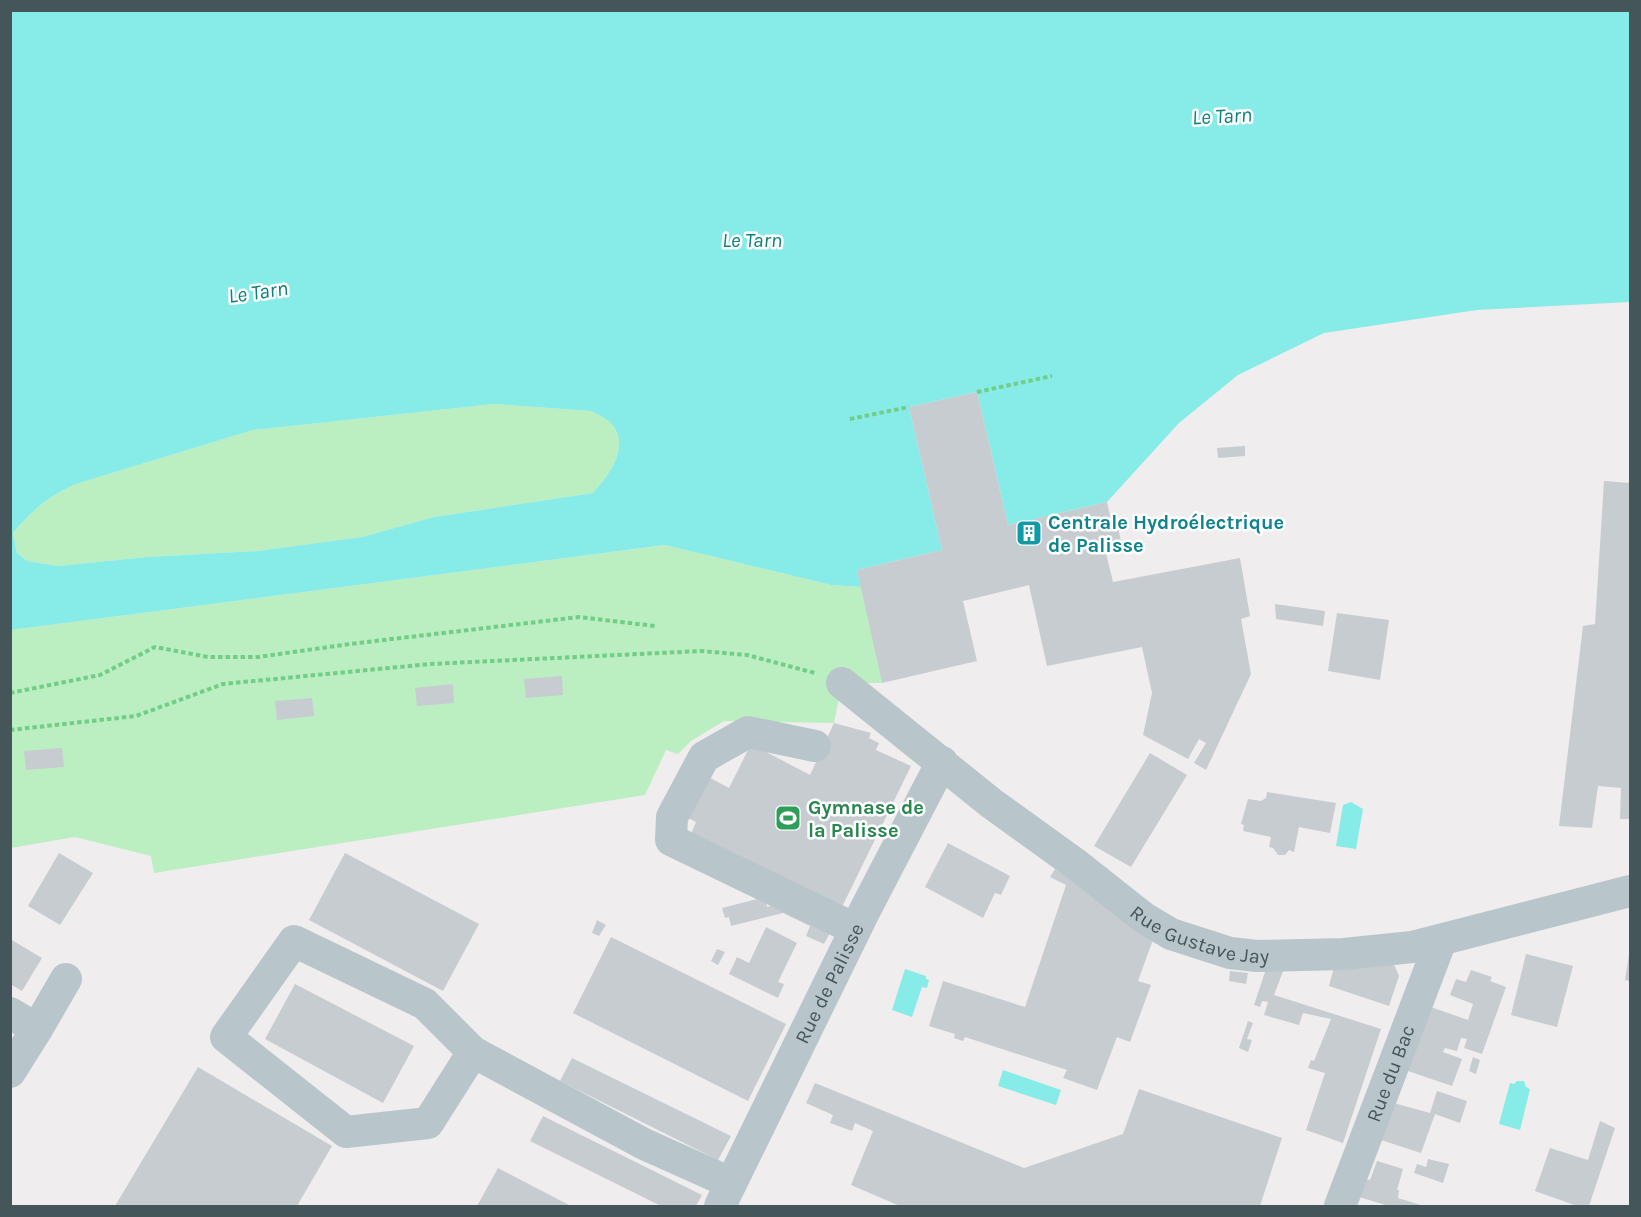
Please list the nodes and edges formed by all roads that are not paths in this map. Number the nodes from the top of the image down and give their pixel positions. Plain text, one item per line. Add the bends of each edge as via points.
1 (842, 683) road end
2 (815, 746) dead end
3 (942, 762) junction
4 (1630, 891) edge
5 (855, 929) junction
6 (1441, 940) junction
7 (66, 979) dead end
8 (24, 1021) edge
9 (473, 1052) junction
10 (10, 1072) edge
11 (725, 1195) edge
12 (1340, 1206) edge

1 - 3 street, Rue Gustave Jay
2 - 5 street via 748,732 704,757 672,817 671,840
3 - 5 street, Rue de Palisse
3 - 6 street, Rue Gustave Jay via 1144,918 1200,945 1257,956 1332,954 1412,947
4 - 6 street, Rue Gustave Jay
5 - 11 street, Rue de Palisse
6 - 12 street, Rue du Bac
7 - 8 street
8 - 10 street
9 - 9 street via 425,1004 294,941 226,1037 346,1132 428,1123
9 - 11 street via 644,1144

